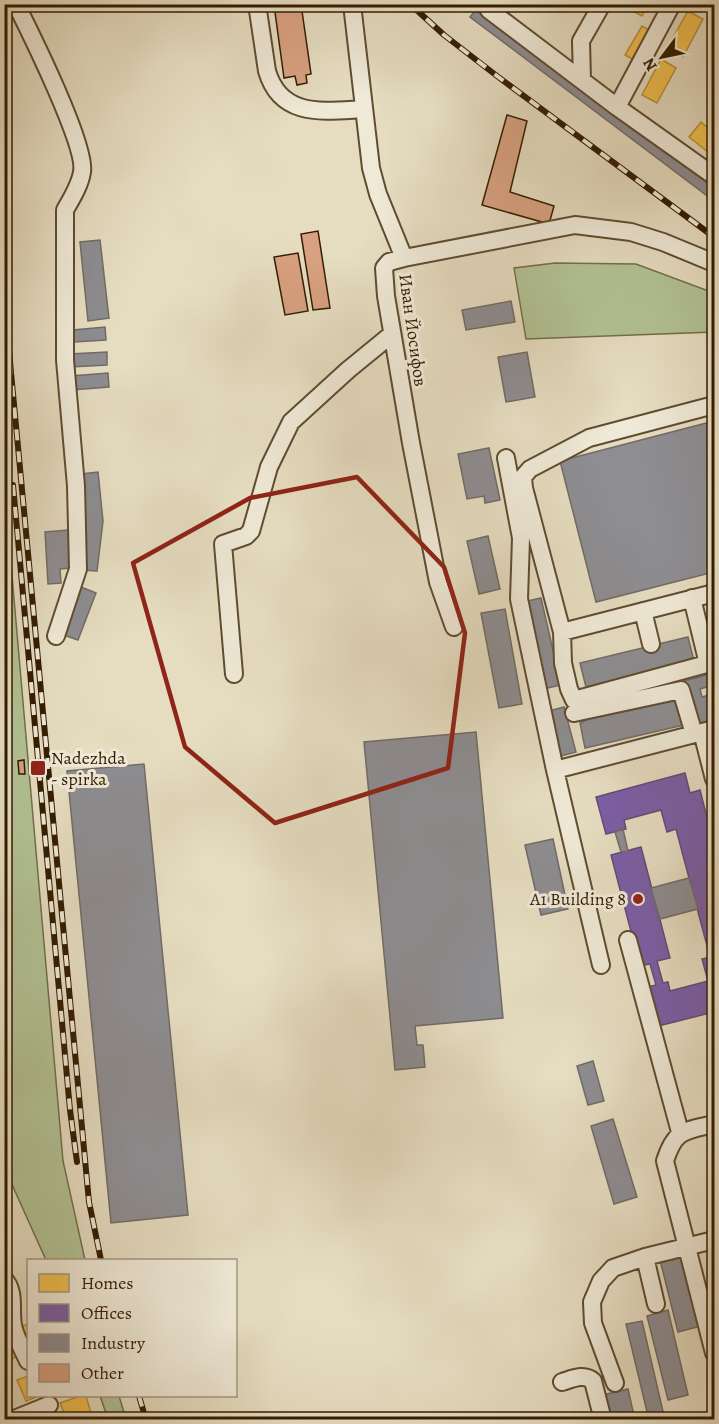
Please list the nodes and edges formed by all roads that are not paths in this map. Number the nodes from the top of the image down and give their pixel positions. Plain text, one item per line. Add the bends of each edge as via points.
1 (16, 4) edge
2 (257, 4) edge
3 (352, 4) edge
4 (485, 4) edge
5 (602, 4) edge
6 (672, 4) edge
7 (582, 80) junction
8 (617, 107) junction
9 (364, 109) junction
10 (714, 176) edge
11 (404, 258) junction
12 (714, 263) edge
13 (392, 334) junction
14 (714, 405) edge
15 (506, 458) dead end
16 (714, 592) edge
17 (692, 598) junction
18 (643, 611) junction
19 (454, 627) dead end
20 (562, 632) junction
21 (56, 636) dead end
22 (651, 644) dead end
23 (711, 663) edge
24 (234, 674) dead end
25 (574, 707) junction
26 (704, 732) edge
27 (555, 770) junction
28 (714, 779) edge
29 (628, 940) dead end
30 (601, 965) dead end
31 (714, 1124) edge
32 (680, 1132) junction
33 (714, 1240) edge
34 (687, 1247) junction
35 (645, 1257) junction
36 (4, 1279) edge
37 (8, 1299) edge
38 (656, 1304) dead end
39 (714, 1353) edge
40 (27, 1359) edge
41 (562, 1382) dead end
42 (615, 1383) dead end
43 (47, 1400) edge
44 (12, 1419) edge
45 (58, 1419) edge
46 (603, 1419) edge

1 - 21 street via 79,145 83,170 65,210 65,360 76,486 78,569
2 - 9 street via 267,71 285,99 306,110
3 - 9 street
4 - 7 street
5 - 7 street via 581,41
6 - 8 street
7 - 8 street
8 - 10 street
9 - 11 street via 371,168
11 - 12 street, Иван Йосифов via 575,225 631,232
11 - 13 street, Иван Йосифов via 389,262 384,268
13 - 19 street, Иван Йосифов via 438,582
13 - 24 street via 291,422 269,467 251,531 223,544
14 - 20 street via 589,438 530,469 523,477
15 - 27 street via 521,538 519,599
16 - 17 street
17 - 18 street
17 - 23 street
18 - 20 street
18 - 22 street
20 - 25 street via 563,663
23 - 25 street
25 - 26 street via 681,690
26 - 27 street
26 - 28 street
27 - 30 street
29 - 32 street
31 - 32 street
32 - 34 street via 665,1161
33 - 34 street
34 - 35 street
34 - 39 street
35 - 38 street
35 - 42 street via 613,1268 601,1281 592,1302 593,1323
36 - 37 street via 10,1285
37 - 40 street via 13,1327
41 - 46 street via 588,1377
43 - 44 street
43 - 45 street

